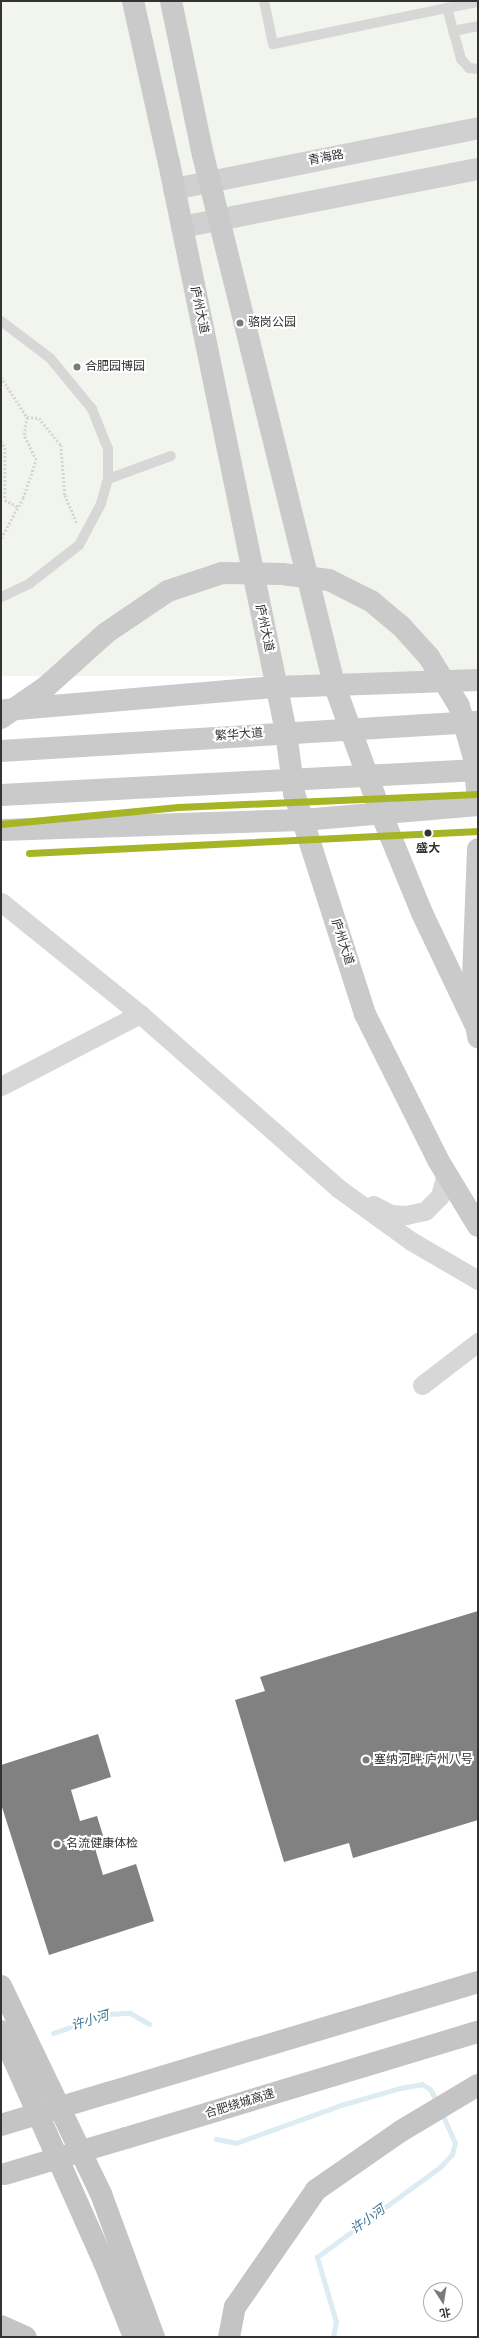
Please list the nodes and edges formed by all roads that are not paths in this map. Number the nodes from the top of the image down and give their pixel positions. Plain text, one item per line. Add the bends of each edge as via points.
1 (133, 1) edge
2 (171, 1) edge
3 (263, 1) edge
4 (478, 2) edge
5 (447, 8) junction
6 (478, 26) edge
7 (453, 31) junction
8 (478, 69) edge
9 (478, 128) edge
10 (478, 169) edge
11 (210, 181) junction
12 (174, 189) junction
13 (219, 219) junction
14 (182, 227) junction
15 (1, 321) edge
16 (171, 456) dead end
17 (108, 479) junction
18 (1, 597) edge
19 (478, 680) edge
20 (334, 684) junction
21 (277, 687) junction
22 (1, 711) edge
23 (1, 718) edge
24 (478, 722) edge
25 (350, 728) junction
26 (286, 732) junction
27 (1, 751) edge
28 (478, 770) edge
29 (367, 776) junction
30 (292, 780) junction
31 (1, 795) edge
32 (478, 800) edge
33 (478, 805) edge
34 (381, 813) junction
35 (303, 820) junction
36 (1, 830) edge
37 (478, 849) edge
38 (1, 902) edge
39 (140, 1014) junction
40 (478, 1031) edge
41 (478, 1037) edge
42 (1, 1086) edge
43 (446, 1174) junction
44 (338, 1188) junction
45 (478, 1226) edge
46 (478, 1280) edge
47 (478, 1342) edge
48 (422, 1385) dead end
49 (478, 1982) edge
50 (1, 1986) edge
51 (1, 2031) edge
52 (478, 2032) edge
53 (478, 2085) edge
54 (106, 2090) junction
55 (1, 2114) edge
56 (1, 2125) edge
57 (3, 2175) edge
58 (1, 2326) edge
59 (26, 2337) edge
60 (134, 2337) edge
61 (154, 2337) edge
62 (229, 2337) edge

1 - 12 main road, 庐州大道
2 - 11 main road
3 - 5 lane via 273,44
4 - 5 lane
5 - 7 lane
6 - 7 lane
7 - 8 lane via 461,59 469,68
9 - 11 main road, 青海路
10 - 13 main road
11 - 12 main road, 青海路
11 - 13 main road
12 - 14 main road, 庐州大道
13 - 14 main road
13 - 20 main road
14 - 21 main road, 庐州大道
15 - 17 lane via 50,358 92,409 108,450
16 - 17 lane
17 - 18 lane via 101,504 79,545 29,584
19 - 20 main road
20 - 21 main road
20 - 25 main road
21 - 22 main road
21 - 26 main road, 庐州大道
23 - 32 main road, bridge via 46,686 106,632 168,591 222,573 282,574 329,580 371,601 401,626 429,657 459,706 474,758
24 - 25 main road, 繁华大道
25 - 26 main road, 繁华大道
25 - 29 main road
26 - 27 main road, 繁华大道
26 - 30 main road, 庐州大道
28 - 29 main road
29 - 30 main road
29 - 34 main road
30 - 31 main road
30 - 35 main road, 庐州大道
33 - 34 main road
34 - 35 main road
34 - 40 main road via 422,913
35 - 36 main road
35 - 43 main road, 庐州大道 via 365,1014
37 - 41 main road, bridge via 472,1002
38 - 39 street
39 - 42 street
39 - 44 street
43 - 44 street via 440,1196 425,1210 406,1215 391,1214
43 - 45 main road, 庐州大道
44 - 46 street via 411,1241
47 - 48 street
49 - 54 highway via 283,2042
50 - 61 highway via 101,2194
51 - 60 highway via 104,2262
52 - 57 highway, 合肥绕城高速, bridge
53 - 62 highway via 401,2131 316,2190 235,2307
54 - 55 highway
54 - 56 highway, bridge
58 - 59 highway

